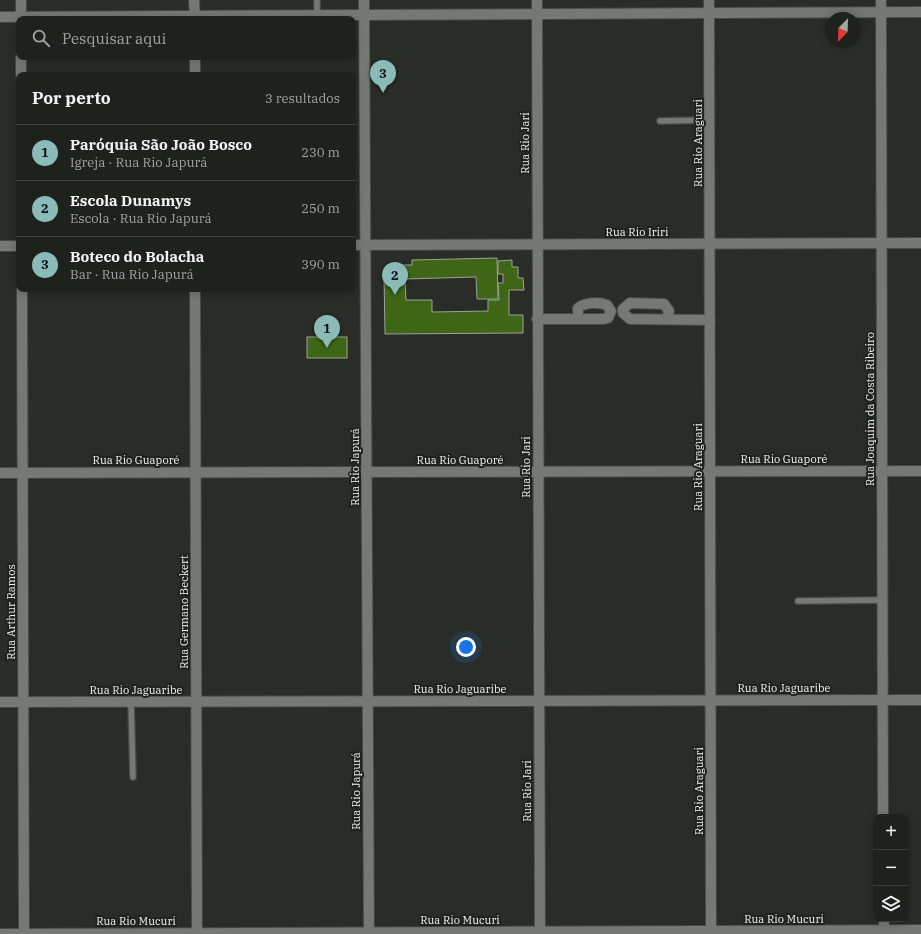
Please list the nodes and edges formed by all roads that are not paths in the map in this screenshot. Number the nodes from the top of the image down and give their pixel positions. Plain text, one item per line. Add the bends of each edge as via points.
1 (21, 0) edge
2 (194, 0) edge
3 (317, 0) edge
4 (364, 0) edge
5 (537, 0) edge
6 (709, 0) edge
7 (881, 0) edge
8 (881, 12) junction
9 (921, 12) edge
10 (709, 13) junction
11 (537, 14) junction
12 (318, 15) junction
13 (364, 15) junction
14 (21, 16) edge
15 (194, 16) edge
16 (256, 16) edge
17 (0, 17) edge
18 (16, 18) edge
19 (21, 60) edge
20 (195, 60) edge
21 (21, 72) edge
22 (195, 72) edge
23 (709, 120) junction
24 (660, 121) dead end
25 (882, 243) junction
26 (921, 243) edge
27 (537, 244) junction
28 (710, 244) junction
29 (356, 245) edge
30 (365, 245) junction
31 (0, 246) edge
32 (16, 246) edge
33 (22, 292) edge
34 (195, 292) edge
35 (537, 319) junction
36 (578, 319) dead end
37 (667, 320) dead end
38 (710, 320) junction
39 (710, 471) junction
40 (882, 471) junction
41 (921, 471) edge
42 (196, 472) junction
43 (366, 472) junction
44 (538, 472) junction
45 (0, 473) edge
46 (22, 473) junction
47 (882, 600) junction
48 (798, 601) dead end
49 (711, 700) junction
50 (883, 700) junction
51 (921, 700) edge
52 (368, 701) junction
53 (539, 701) junction
54 (0, 702) edge
55 (23, 702) junction
56 (131, 702) junction
57 (196, 702) junction
58 (133, 777) dead end
59 (883, 814) edge
60 (921, 930) edge
61 (711, 932) edge
62 (884, 932) edge
63 (369, 933) edge
64 (540, 933) edge
65 (0, 934) edge
66 (24, 934) edge
67 (128, 934) edge
68 (197, 934) edge

1 - 14 street
2 - 15 street
3 - 12 lane
4 - 13 street, Rua Rio Japurá
5 - 11 street, Rua Rio Jari
6 - 10 street, Rua Rio Araguari
7 - 8 street, Rua Joaquim da Costa Ribeiro
8 - 9 street
8 - 10 street
8 - 25 street, Rua Joaquim da Costa Ribeiro
10 - 11 street
10 - 23 street, Rua Rio Araguari
11 - 13 street
11 - 27 street, Rua Rio Jari
12 - 13 street
12 - 16 street
13 - 30 street, Rua Rio Japurá
17 - 18 street
19 - 21 street
20 - 22 street
23 - 24 lane
23 - 28 street, Rua Rio Araguari
25 - 26 street, Rua Rio Iriri
25 - 28 street, Rua Rio Iriri
25 - 40 street, Rua Joaquim da Costa Ribeiro
27 - 28 street, Rua Rio Iriri
27 - 30 street, Rua Rio Iriri
27 - 35 street, Rua Rio Jari
28 - 38 street, Rua Rio Araguari
29 - 30 street, Rua Rio Iriri
30 - 43 street, Rua Rio Japurá
31 - 32 street
33 - 46 street, Rua Arthur Ramos
34 - 42 street, Rua Germano Beckert
35 - 36 street
35 - 44 street, Rua Rio Jari
37 - 38 street
38 - 39 street, Rua Rio Araguari
39 - 40 street, Rua Rio Guaporé
39 - 44 street, Rua Rio Guaporé
39 - 49 street, Rua Rio Araguari
40 - 41 street, Rua Rio Guaporé
40 - 47 street, Rua Joaquim da Costa Ribeiro
42 - 43 street, Rua Rio Guaporé
42 - 46 street, Rua Rio Guaporé
42 - 57 street, Rua Germano Beckert
43 - 44 street, Rua Rio Guaporé
43 - 52 street, Rua Rio Japurá
44 - 53 street, Rua Rio Jari
45 - 46 street, Rua Rio Guaporé
46 - 55 street, Rua Arthur Ramos
47 - 48 lane
47 - 50 street, Rua Joaquim da Costa Ribeiro
49 - 50 street, Rua Rio Jaguaribe
49 - 53 street, Rua Rio Jaguaribe
49 - 61 street, Rua Rio Araguari
50 - 51 street, Rua Rio Jaguaribe
50 - 59 street, Rua Joaquim da Costa Ribeiro
52 - 53 street, Rua Rio Jaguaribe
52 - 57 street, Rua Rio Jaguaribe
52 - 63 street, Rua Rio Japurá
53 - 64 street, Rua Rio Jari
54 - 55 street, Rua Rio Jaguaribe
55 - 56 street, Rua Rio Jaguaribe
55 - 66 street, Rua Arthur Ramos
56 - 57 street, Rua Rio Jaguaribe
56 - 58 lane
57 - 68 street, Rua Germano Beckert
60 - 62 street, Rua Rio Mucuri
61 - 62 street, Rua Rio Mucuri
61 - 64 street, Rua Rio Mucuri
63 - 64 street, Rua Rio Mucuri
63 - 68 street, Rua Rio Mucuri
65 - 66 street, Rua Rio Mucuri
66 - 67 street, Rua Rio Mucuri
67 - 68 street, Rua Rio Mucuri

